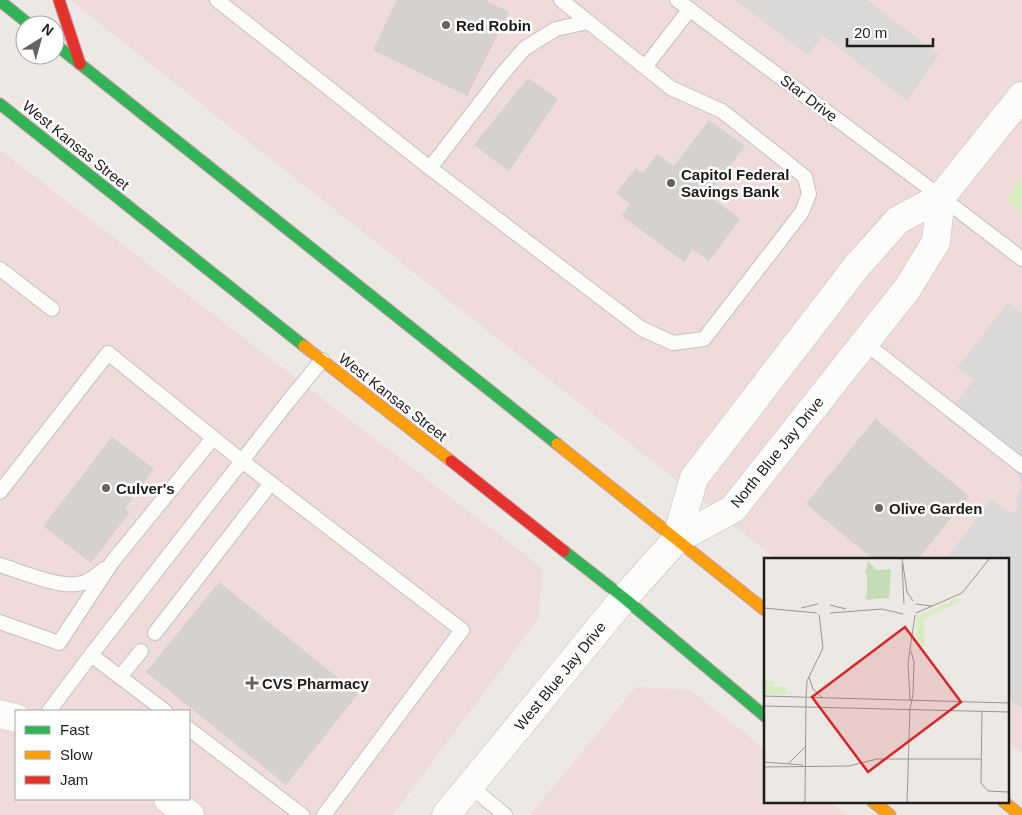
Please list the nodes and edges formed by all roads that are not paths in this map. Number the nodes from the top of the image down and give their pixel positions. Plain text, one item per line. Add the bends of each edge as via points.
1 (59, 0) edge
2 (217, 0) edge
3 (561, 0) edge
4 (677, 0) edge
5 (0, 1) edge
6 (690, 9) junction
7 (18, 15) edge
8 (588, 22) junction
9 (65, 52) edge
10 (80, 64) junction
11 (645, 67) junction
12 (1022, 96) edge
13 (0, 104) edge
14 (430, 168) junction
15 (941, 197) junction
16 (1022, 259) edge
17 (0, 269) edge
18 (52, 309) dead end
19 (864, 343) junction
20 (322, 360) junction
21 (213, 438) junction
22 (242, 461) junction
23 (1022, 466) edge
24 (4, 477) edge
25 (270, 483) junction
26 (0, 492) edge
27 (676, 540) junction
28 (113, 562) junction
29 (0, 565) edge
30 (624, 598) junction
31 (764, 609) edge
32 (0, 622) edge
33 (155, 633) dead end
34 (140, 651) dead end
35 (91, 654) junction
36 (120, 677) junction
37 (50, 710) edge
38 (164, 710) edge
39 (0, 714) edge
40 (764, 715) edge
41 (15, 718) edge
42 (190, 730) edge
43 (470, 786) junction
44 (169, 800) edge
45 (873, 802) edge
46 (1004, 802) edge
47 (190, 815) edge
48 (302, 815) edge
49 (324, 815) edge
50 (446, 815) edge
51 (505, 815) edge
52 (890, 815) edge
53 (1020, 815) edge

1 - 10 highway
2 - 14 lane
3 - 8 lane
4 - 6 lane, Star Drive
5 - 7 highway
6 - 11 lane
6 - 15 lane, Star Drive
8 - 11 lane
8 - 14 lane via 556,29 525,48
9 - 10 highway
10 - 27 highway
11 - 14 lane via 671,88 722,111 805,177 809,194 802,212 704,339 673,343 642,329
12 - 15 street
13 - 20 highway, West Kansas Street
15 - 16 lane, Star Drive
15 - 19 street, North Blue Jay Drive via 936,242 907,289
15 - 27 street via 898,220 857,266 694,478
17 - 18 lane
19 - 23 lane
19 - 27 street, North Blue Jay Drive via 733,509
20 - 22 lane
20 - 30 highway, West Kansas Street
21 - 22 lane
21 - 24 lane via 108,353
21 - 28 lane
22 - 25 lane
22 - 35 lane
24 - 26 lane
25 - 33 lane
25 - 49 lane via 462,630
27 - 30 street, West Blue Jay Drive
27 - 31 highway
28 - 29 lane via 92,579 76,584 53,582
28 - 32 lane via 59,643
30 - 40 highway, West Kansas Street
30 - 43 street, West Blue Jay Drive
34 - 36 lane
35 - 36 lane
35 - 37 lane
36 - 38 lane
39 - 41 street
42 - 48 lane
43 - 50 street, West Blue Jay Drive
43 - 51 lane
44 - 47 street
45 - 52 highway
46 - 53 highway

